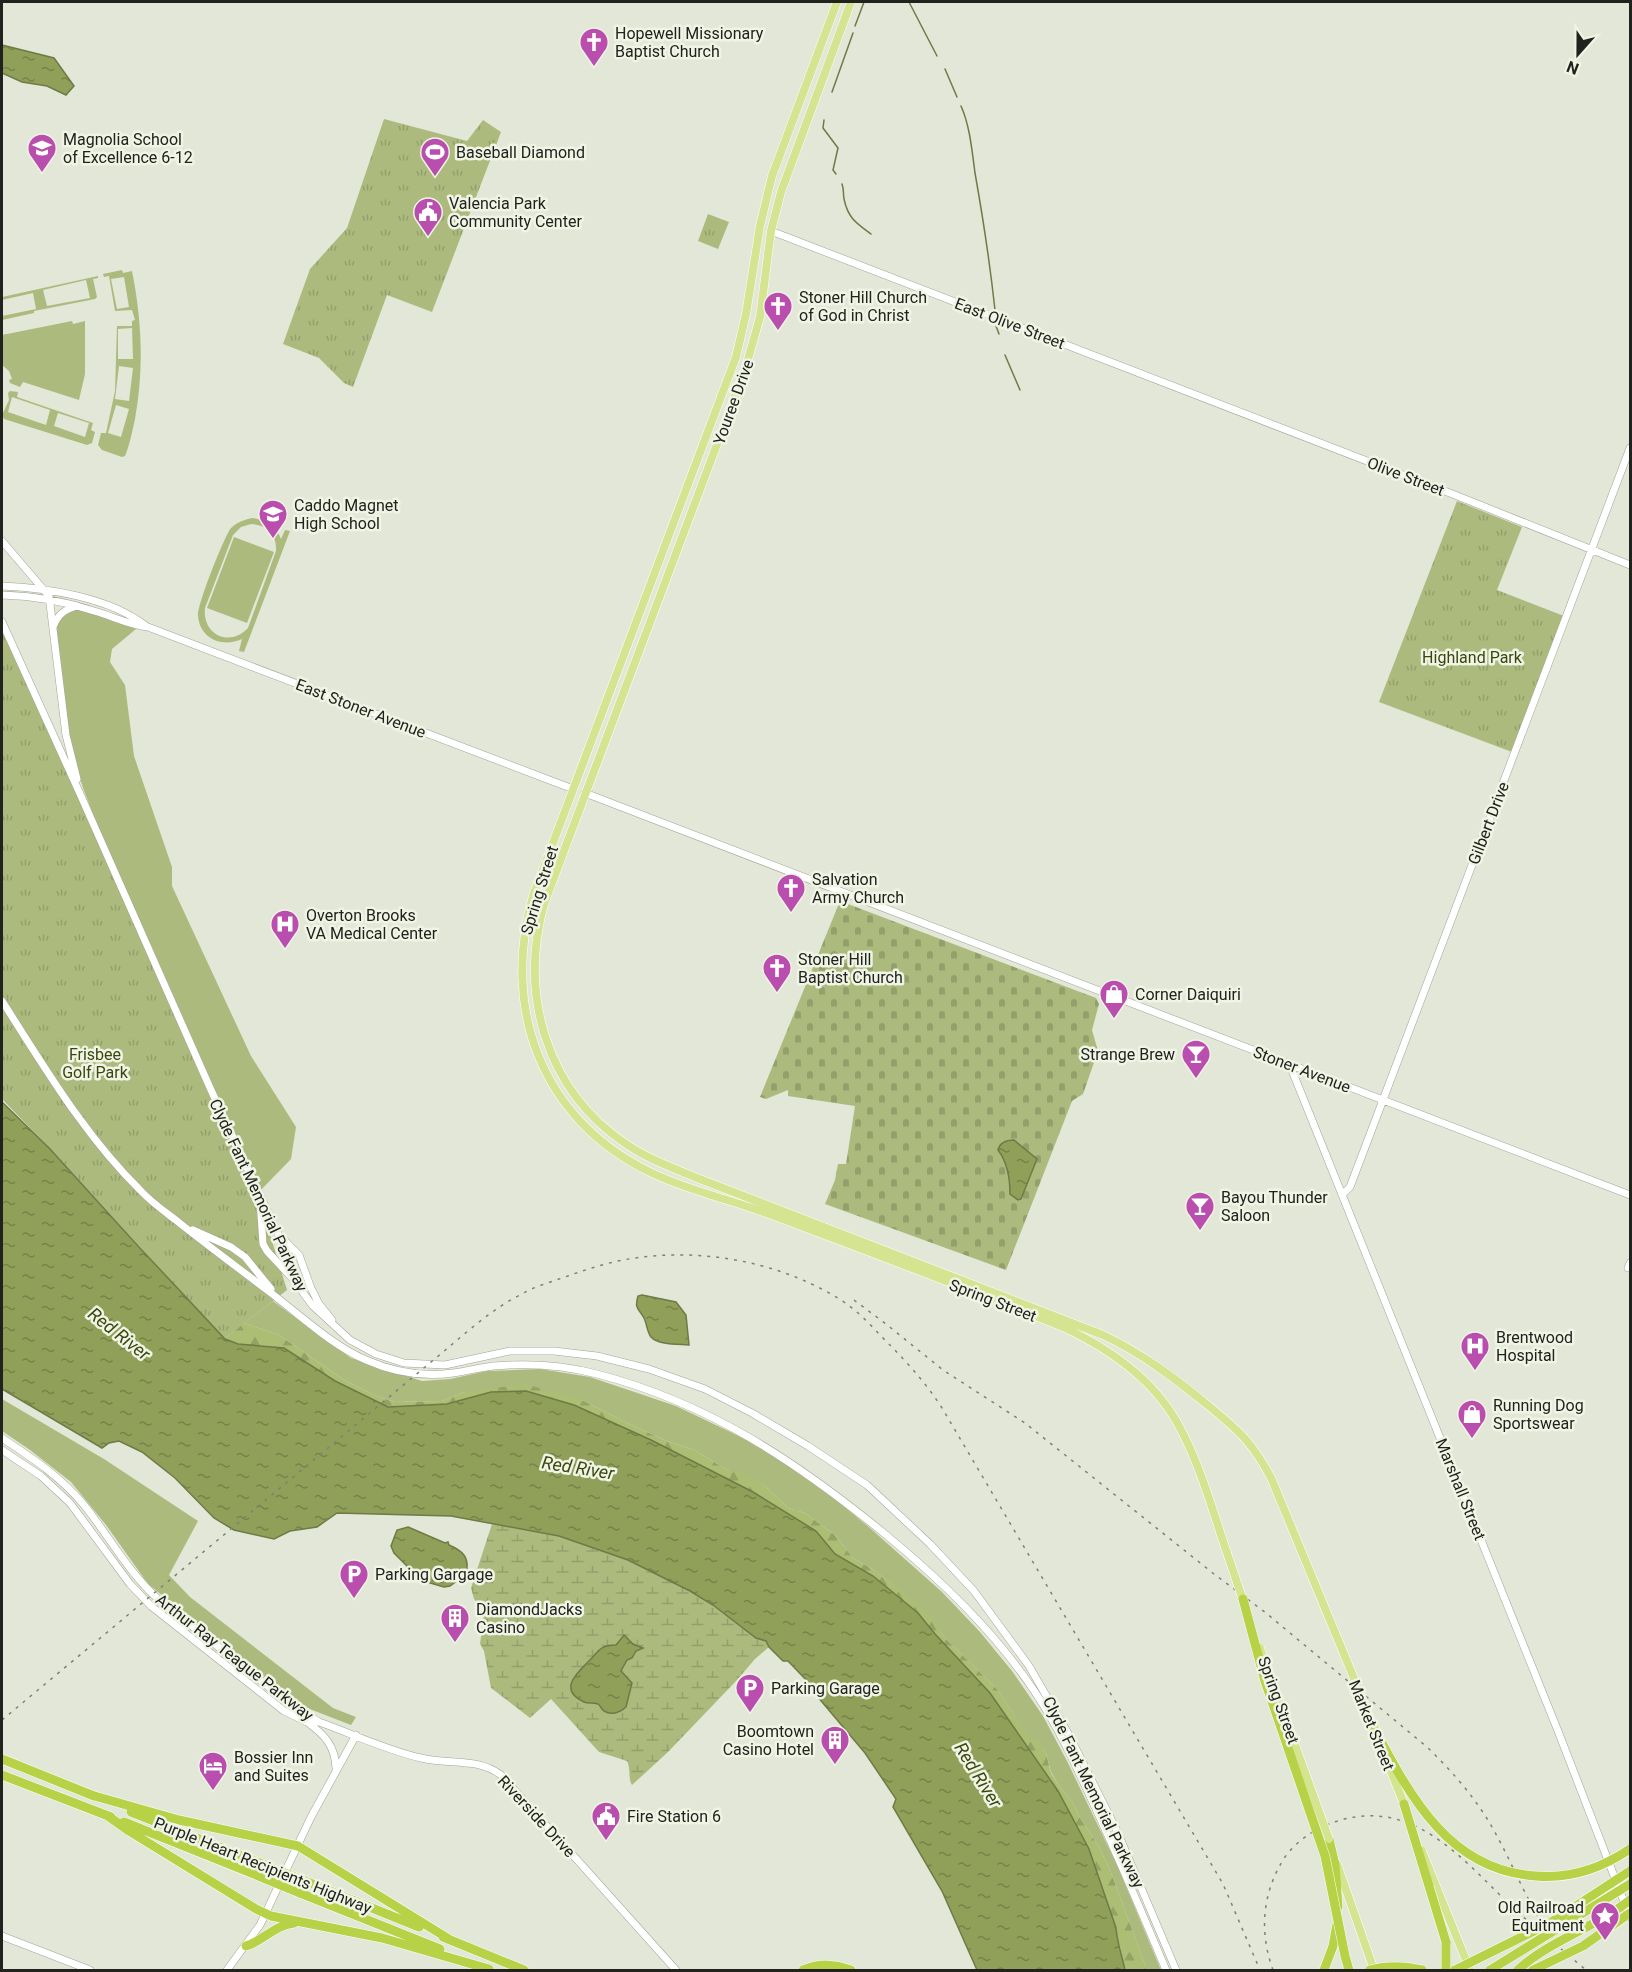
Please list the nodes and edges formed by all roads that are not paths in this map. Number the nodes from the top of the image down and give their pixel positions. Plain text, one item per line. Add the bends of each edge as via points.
1 (837, 2) edge
2 (851, 2) edge
3 (760, 226) junction
4 (771, 231) junction
5 (1180, 388) joint
6 (1630, 448) edge
7 (677, 515) junction
8 (689, 520) junction
9 (2, 541) edge
10 (1592, 549) junction
11 (1630, 565) edge
12 (29, 573) junction
13 (2, 586) edge
14 (24, 587) junction
15 (45, 590) junction
16 (2, 595) edge
17 (12, 595) junction
18 (50, 600) junction
19 (79, 606) junction
20 (2, 622) edge
21 (148, 627) junction
22 (52, 629) junction
23 (573, 789) junction
24 (585, 794) junction
25 (89, 813) junction
26 (2, 1001) edge
27 (1288, 1063) junction
28 (1383, 1100) junction
29 (258, 1193) junction
30 (1342, 1195) junction
31 (1630, 1195) edge
32 (166, 1212) junction
33 (276, 1230) junction
34 (299, 1287) junction
35 (302, 1317) junction
36 (355, 1343) junction
37 (2, 1438) edge
38 (2, 1450) edge
39 (1272, 1480) joint
40 (1243, 1599) junction
41 (307, 1722) junction
42 (319, 1722) junction
43 (1373, 1726) junction
44 (356, 1735) junction
45 (2, 1759) edge
46 (336, 1770) junction
47 (2, 1775) edge
48 (91, 1795) junction
49 (1404, 1804) junction
50 (108, 1816) junction
51 (1329, 1839) junction
52 (298, 1846) junction
53 (1630, 1849) edge
54 (1630, 1871) edge
55 (1630, 1884) edge
56 (1630, 1900) edge
57 (266, 1914) junction
58 (1630, 1915) edge
59 (300, 1923) junction
60 (2, 1936) edge
61 (449, 1939) junction
62 (246, 1946) junction
63 (1583, 1946) junction
64 (1371, 1968) edge
65 (491, 1970) edge
66 (90, 1971) edge
67 (227, 1971) edge
68 (524, 1971) edge
69 (676, 1971) edge
70 (803, 1971) edge
71 (851, 1971) edge
72 (1166, 1971) edge
73 (1176, 1971) edge
74 (1324, 1971) edge
75 (1349, 1971) edge
76 (1422, 1971) edge
77 (1446, 1971) edge
78 (1455, 1971) edge
79 (1470, 1971) edge
80 (1490, 1971) edge
81 (1518, 1971) edge
82 (1533, 1971) edge
83 (1547, 1971) edge

1 - 3 main road, Youree Drive via 780,152
2 - 4 main road, Youree Drive via 788,171
3 - 4 main road
3 - 7 main road, Youree Drive via 739,344
4 - 5 street, East Olive Street
4 - 8 main road, Youree Drive via 756,336
5 - 10 street, Olive Street
6 - 10 street, Gilbert Drive
7 - 8 main road
7 - 23 main road, Youree Drive
8 - 24 main road, Youree Drive
9 - 12 street
10 - 11 street, Olive Street
10 - 28 street, Gilbert Drive
12 - 14 street
12 - 15 street
13 - 14 street, East Stoner Avenue
14 - 15 street, East Stoner Avenue
14 - 17 street
15 - 18 street
15 - 21 street, East Stoner Avenue via 111,607
16 - 17 street, East Stoner Avenue
17 - 18 street, East Stoner Avenue
18 - 19 street, East Stoner Avenue
18 - 22 street
19 - 21 street, East Stoner Avenue
19 - 22 street via 62,612
20 - 25 street, Clyde Fant Memorial Parkway
21 - 23 street, East Stoner Avenue
22 - 25 street via 69,752
23 - 24 main road
23 - 40 main road, Spring Street, bridge via 528,915 521,975 535,1046 572,1112 608,1147 659,1176 1035,1316 1105,1349 1148,1385 1180,1427
24 - 27 street, Stoner Avenue
24 - 39 main road, Spring Street via 544,904 534,967 539,1017 550,1050 566,1080 594,1117 626,1144 664,1165 1123,1344 1169,1373 1236,1429
25 - 29 street, Clyde Fant Memorial Parkway
26 - 32 street, Clyde Fant Memorial Parkway via 96,1142 140,1191
27 - 28 street, Stoner Avenue
27 - 30 street, Marshall Street
28 - 30 street, Gilbert Drive via 1350,1187
28 - 31 street, Stoner Avenue
29 - 33 street, Clyde Fant Memorial Parkway
29 - 34 street via 263,1244
30 - 58 street, Marshall Street
32 - 35 street, Clyde Fant Memorial Parkway
32 - 35 street via 245,1257 267,1285
33 - 34 street, Clyde Fant Memorial Parkway
33 - 36 street via 299,1255 319,1304
34 - 36 street, Clyde Fant Memorial Parkway via 321,1314
35 - 72 street, Clyde Fant Memorial Parkway via 359,1357 414,1374 539,1365 578,1369 636,1385 739,1430 829,1489 949,1590 1021,1672 1077,1769
36 - 73 street, Clyde Fant Memorial Parkway via 385,1358 427,1365 532,1350 576,1352 630,1363 718,1395 785,1431 858,1478 917,1531 974,1591 1029,1666 1117,1831
37 - 42 street, Arthur Ray Teague Parkway via 70,1490 158,1599
38 - 41 street, Arthur Ray Teague Parkway via 41,1476 70,1503 130,1584 155,1610 280,1708
39 - 43 main road, Market Street, bridge
40 - 51 main road, Spring Street, bridge
40 - 75 highway, bridge via 1265,1681 1325,1856
41 - 42 street, Arthur Ray Teague Parkway
41 - 46 street via 330,1743
42 - 44 street, Arthur Ray Teague Parkway
43 - 49 main road, Market Street, bridge
43 - 53 highway, bridge via 1400,1776 1429,1817 1453,1843 1488,1865 1522,1875 1562,1876 1602,1865
44 - 46 street
44 - 69 street, Riverside Drive via 420,1758 471,1762 498,1772
45 - 48 highway, Purple Heart Recipients Highway
46 - 52 street
47 - 50 highway, Purple Heart Recipients Highway
48 - 52 highway via 179,1820
48 - 61 highway, Purple Heart Recipients Highway, bridge
49 - 77 highway, bridge via 1442,1927
49 - 79 main road, Market Street, bridge
50 - 57 highway
50 - 65 highway, Purple Heart Recipients Highway, bridge
51 - 64 main road, Spring Street
51 - 74 highway, bridge via 1338,1913
52 - 57 street
52 - 61 highway
54 - 78 highway, bridge via 1550,1923
55 - 80 highway, bridge
56 - 81 highway, bridge via 1604,1919 1535,1956
57 - 59 highway
57 - 62 street
58 - 63 highway, bridge
59 - 62 highway via 278,1927
59 - 65 highway via 390,1940
60 - 66 street
61 - 68 highway, Purple Heart Recipients Highway
62 - 67 street
63 - 82 highway, bridge
63 - 83 highway, bridge
64 - 76 highway, bridge via 1400,1966
70 - 71 highway via 827,1965

